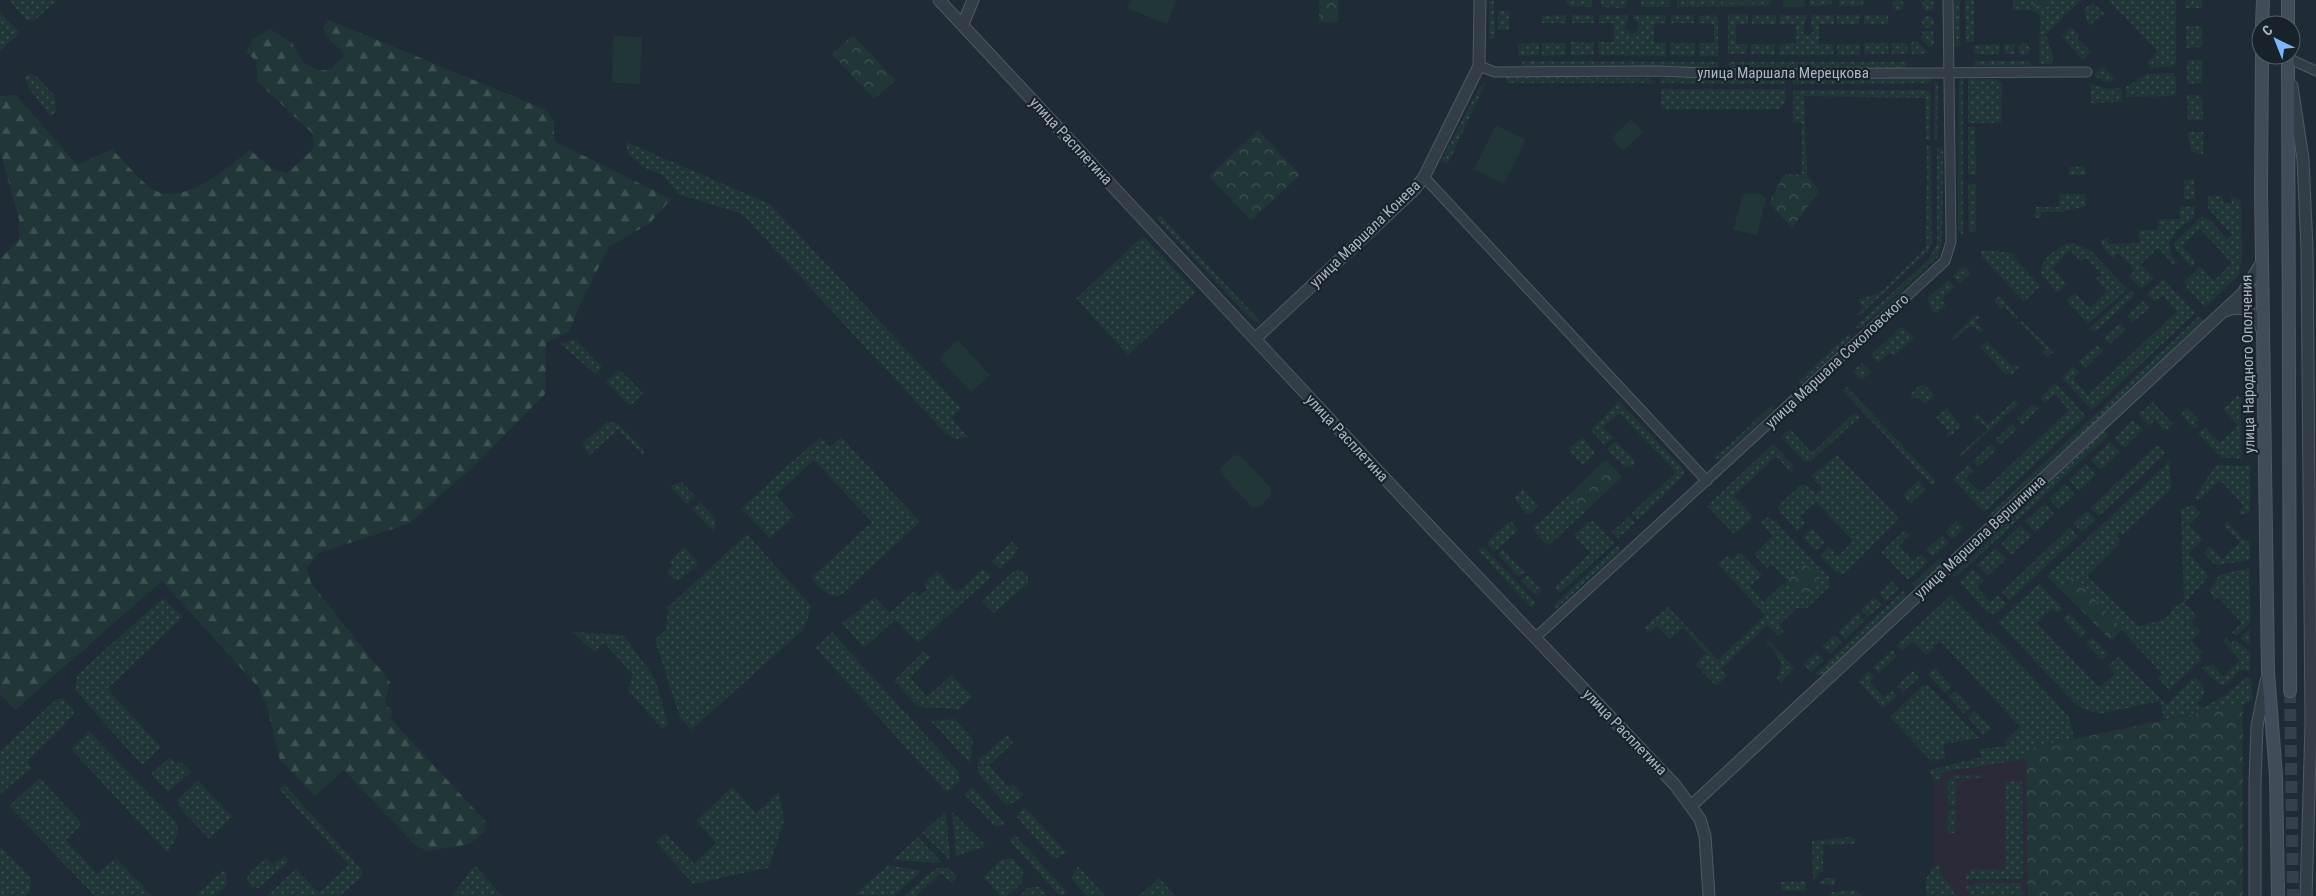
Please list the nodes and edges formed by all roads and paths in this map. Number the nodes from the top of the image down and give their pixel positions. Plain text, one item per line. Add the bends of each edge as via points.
1 (939, 0) edge
2 (973, 0) edge
3 (1480, 0) edge
4 (1948, 0) edge
5 (2262, 0) edge
6 (2288, 0) edge
7 (2262, 15) edge
8 (2288, 15) edge
9 (963, 24) junction
10 (2301, 64) edge
11 (2262, 65) edge
12 (2288, 65) edge
13 (2289, 65) edge
14 (1479, 66) junction
15 (2316, 71) edge
16 (2087, 72) dead end
17 (1948, 73) junction
18 (1424, 177) junction
19 (2262, 262) junction
20 (2221, 312) junction
21 (2264, 333) junction
22 (1255, 339) junction
23 (1707, 481) junction
24 (1536, 638) junction
25 (2268, 672) junction
26 (2290, 691) tunnel mouth
27 (1691, 806) junction
28 (1709, 896) edge
29 (2255, 896) edge
30 (2278, 896) edge
31 (2306, 896) edge

1 - 9 street, улица Расплетина
2 - 9 street
3 - 14 street, улица Маршала Конева
4 - 17 street, улица Маршала Соколовского
5 - 7 main road
6 - 8 main road
9 - 22 street, улица Расплетина
10 - 15 street
11 - 19 main road, улица Народного Ополчения
12 - 26 main road
13 - 31 street via 2303,159 2307,249 2311,725
14 - 17 street, улица Маршала Мерецкова via 1495,72
14 - 18 street, улица Маршала Конева
16 - 17 street, улица Маршала Мерецкова
17 - 23 street, улица Маршала Соколовского via 1951,242 1944,261
18 - 22 street, улица Маршала Конева
18 - 23 street
19 - 20 street, улица Маршала Вершинина via 2243,292
19 - 21 main road, улица Народного Ополчения
20 - 21 street via 2238,307 2246,309 2259,321
20 - 27 street, улица Маршала Вершинина
21 - 25 main road, улица Народного Ополчения
22 - 24 street, улица Расплетина
23 - 24 street, улица Маршала Соколовского
24 - 27 street, улица Расплетина
25 - 29 street via 2257,726
25 - 30 main road, улица Народного Ополчения via 2276,776
27 - 28 street, улица Расплетина via 1700,819 1705,836

